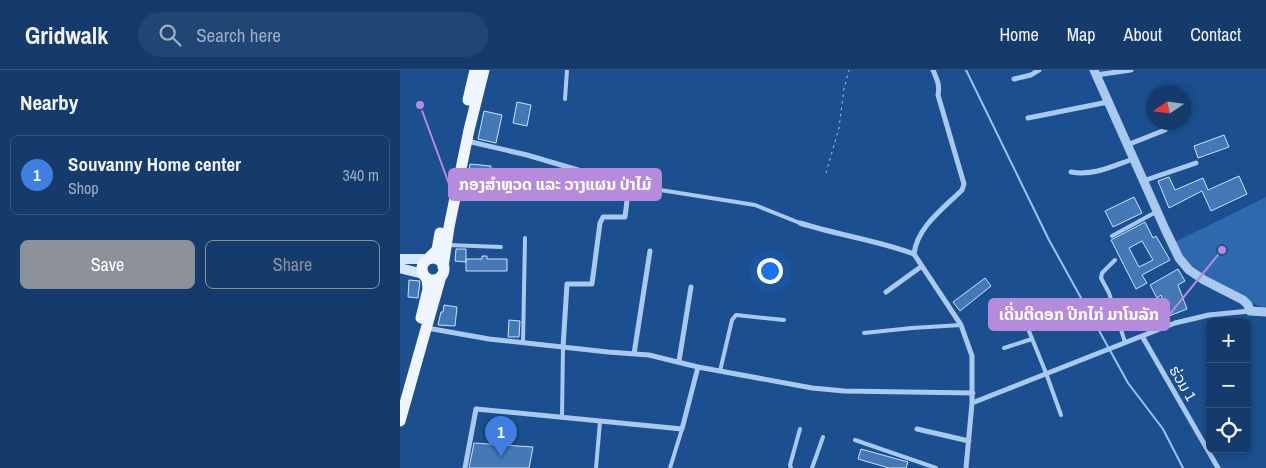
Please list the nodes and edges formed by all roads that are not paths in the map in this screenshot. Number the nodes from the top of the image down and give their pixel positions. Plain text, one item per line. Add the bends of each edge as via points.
1 (476, 70) edge
2 (484, 70) edge
3 (567, 70) edge
4 (933, 70) edge
5 (1039, 70) edge
6 (1131, 70) edge
7 (1095, 72) edge
8 (1014, 79) dead end
9 (565, 99) dead end
10 (1108, 102) junction
11 (1028, 118) dead end
12 (1165, 130) dead end
13 (466, 133) junction
14 (1127, 145) junction
15 (1133, 159) junction
16 (1196, 163) dead end
17 (1071, 172) dead end
18 (460, 174) junction
19 (522, 178) dead end
20 (1143, 180) junction
21 (629, 185) junction
22 (1157, 211) junction
23 (800, 223) joint
24 (1112, 236) dead end
25 (525, 238) dead end
26 (446, 245) junction
27 (500, 247) dead end
28 (650, 251) dead end
29 (914, 254) junction
30 (400, 259) edge
31 (429, 259) junction
32 (1115, 260) dead end
33 (922, 266) junction
34 (400, 268) edge
35 (442, 272) junction
36 (425, 276) junction
37 (691, 287) dead end
38 (886, 292) dead end
39 (1020, 309) dead end
40 (1250, 311) junction
41 (1266, 312) edge
42 (784, 320) dead end
43 (961, 325) junction
44 (427, 328) junction
45 (864, 333) dead end
46 (1142, 336) junction
47 (1032, 338) junction
48 (1125, 342) junction
49 (523, 343) junction
50 (563, 347) junction
51 (1004, 348) dead end
52 (634, 354) junction
53 (679, 361) junction
54 (698, 367) junction
55 (720, 371) junction
56 (1046, 373) junction
57 (400, 393) edge
58 (973, 393) junction
59 (972, 403) junction
60 (1061, 415) dead end
61 (562, 416) junction
62 (400, 421) edge
63 (600, 422) junction
64 (682, 428) junction
65 (800, 429) dead end
66 (917, 429) dead end
67 (822, 437) dead end
68 (855, 440) dead end
69 (969, 441) junction
70 (465, 468) edge
71 (596, 468) edge
72 (670, 468) edge
73 (790, 468) edge
74 (812, 468) edge
75 (936, 468) edge
76 (966, 468) edge
77 (1218, 468) edge

1 - 13 main road
2 - 13 main road
3 - 9 lane
4 - 29 street via 964,184 962,190 920,233
5 - 8 street
6 - 7 street
7 - 10 street
10 - 11 street
10 - 14 street
12 - 14 street
13 - 18 main road
13 - 21 street
13 - 31 main road via 438,246
14 - 15 street
15 - 17 street via 1096,173
15 - 20 street
16 - 20 street
18 - 19 lane
18 - 26 main road
20 - 22 street
21 - 23 lane via 755,206
21 - 50 street via 625,217 603,217 600,223 592,284 567,284
22 - 24 lane
22 - 40 street via 1179,258 1190,270 1243,300
23 - 29 street
25 - 49 lane
26 - 27 lane
26 - 35 main road
28 - 52 street
29 - 33 street
30 - 31 main road
31 - 35 main road via 441,262
31 - 36 main road via 422,266
32 - 48 lane via 1102,273 1102,278
33 - 38 street
33 - 43 street
34 - 36 main road
35 - 36 main road via 433,280
35 - 44 main road
36 - 57 main road via 428,289 425,305
37 - 53 street
39 - 47 lane
40 - 41 street
40 - 46 street via 1174,323
42 - 55 lane via 736,315
43 - 45 lane
43 - 58 street via 972,356
44 - 49 street
44 - 62 main road
46 - 48 street
46 - 77 street, ຮ່ວມ 1
47 - 51 lane
47 - 56 lane
48 - 56 street
49 - 50 street
50 - 52 street
50 - 61 lane
52 - 53 street
53 - 54 street
54 - 55 street
54 - 64 street
55 - 58 street via 844,391
56 - 59 street
56 - 60 lane
58 - 59 street
59 - 69 street
61 - 63 street
61 - 70 street via 476,409
63 - 64 street
63 - 71 lane
64 - 72 lane
65 - 73 lane
66 - 69 street
67 - 74 lane
68 - 75 lane
69 - 76 street

